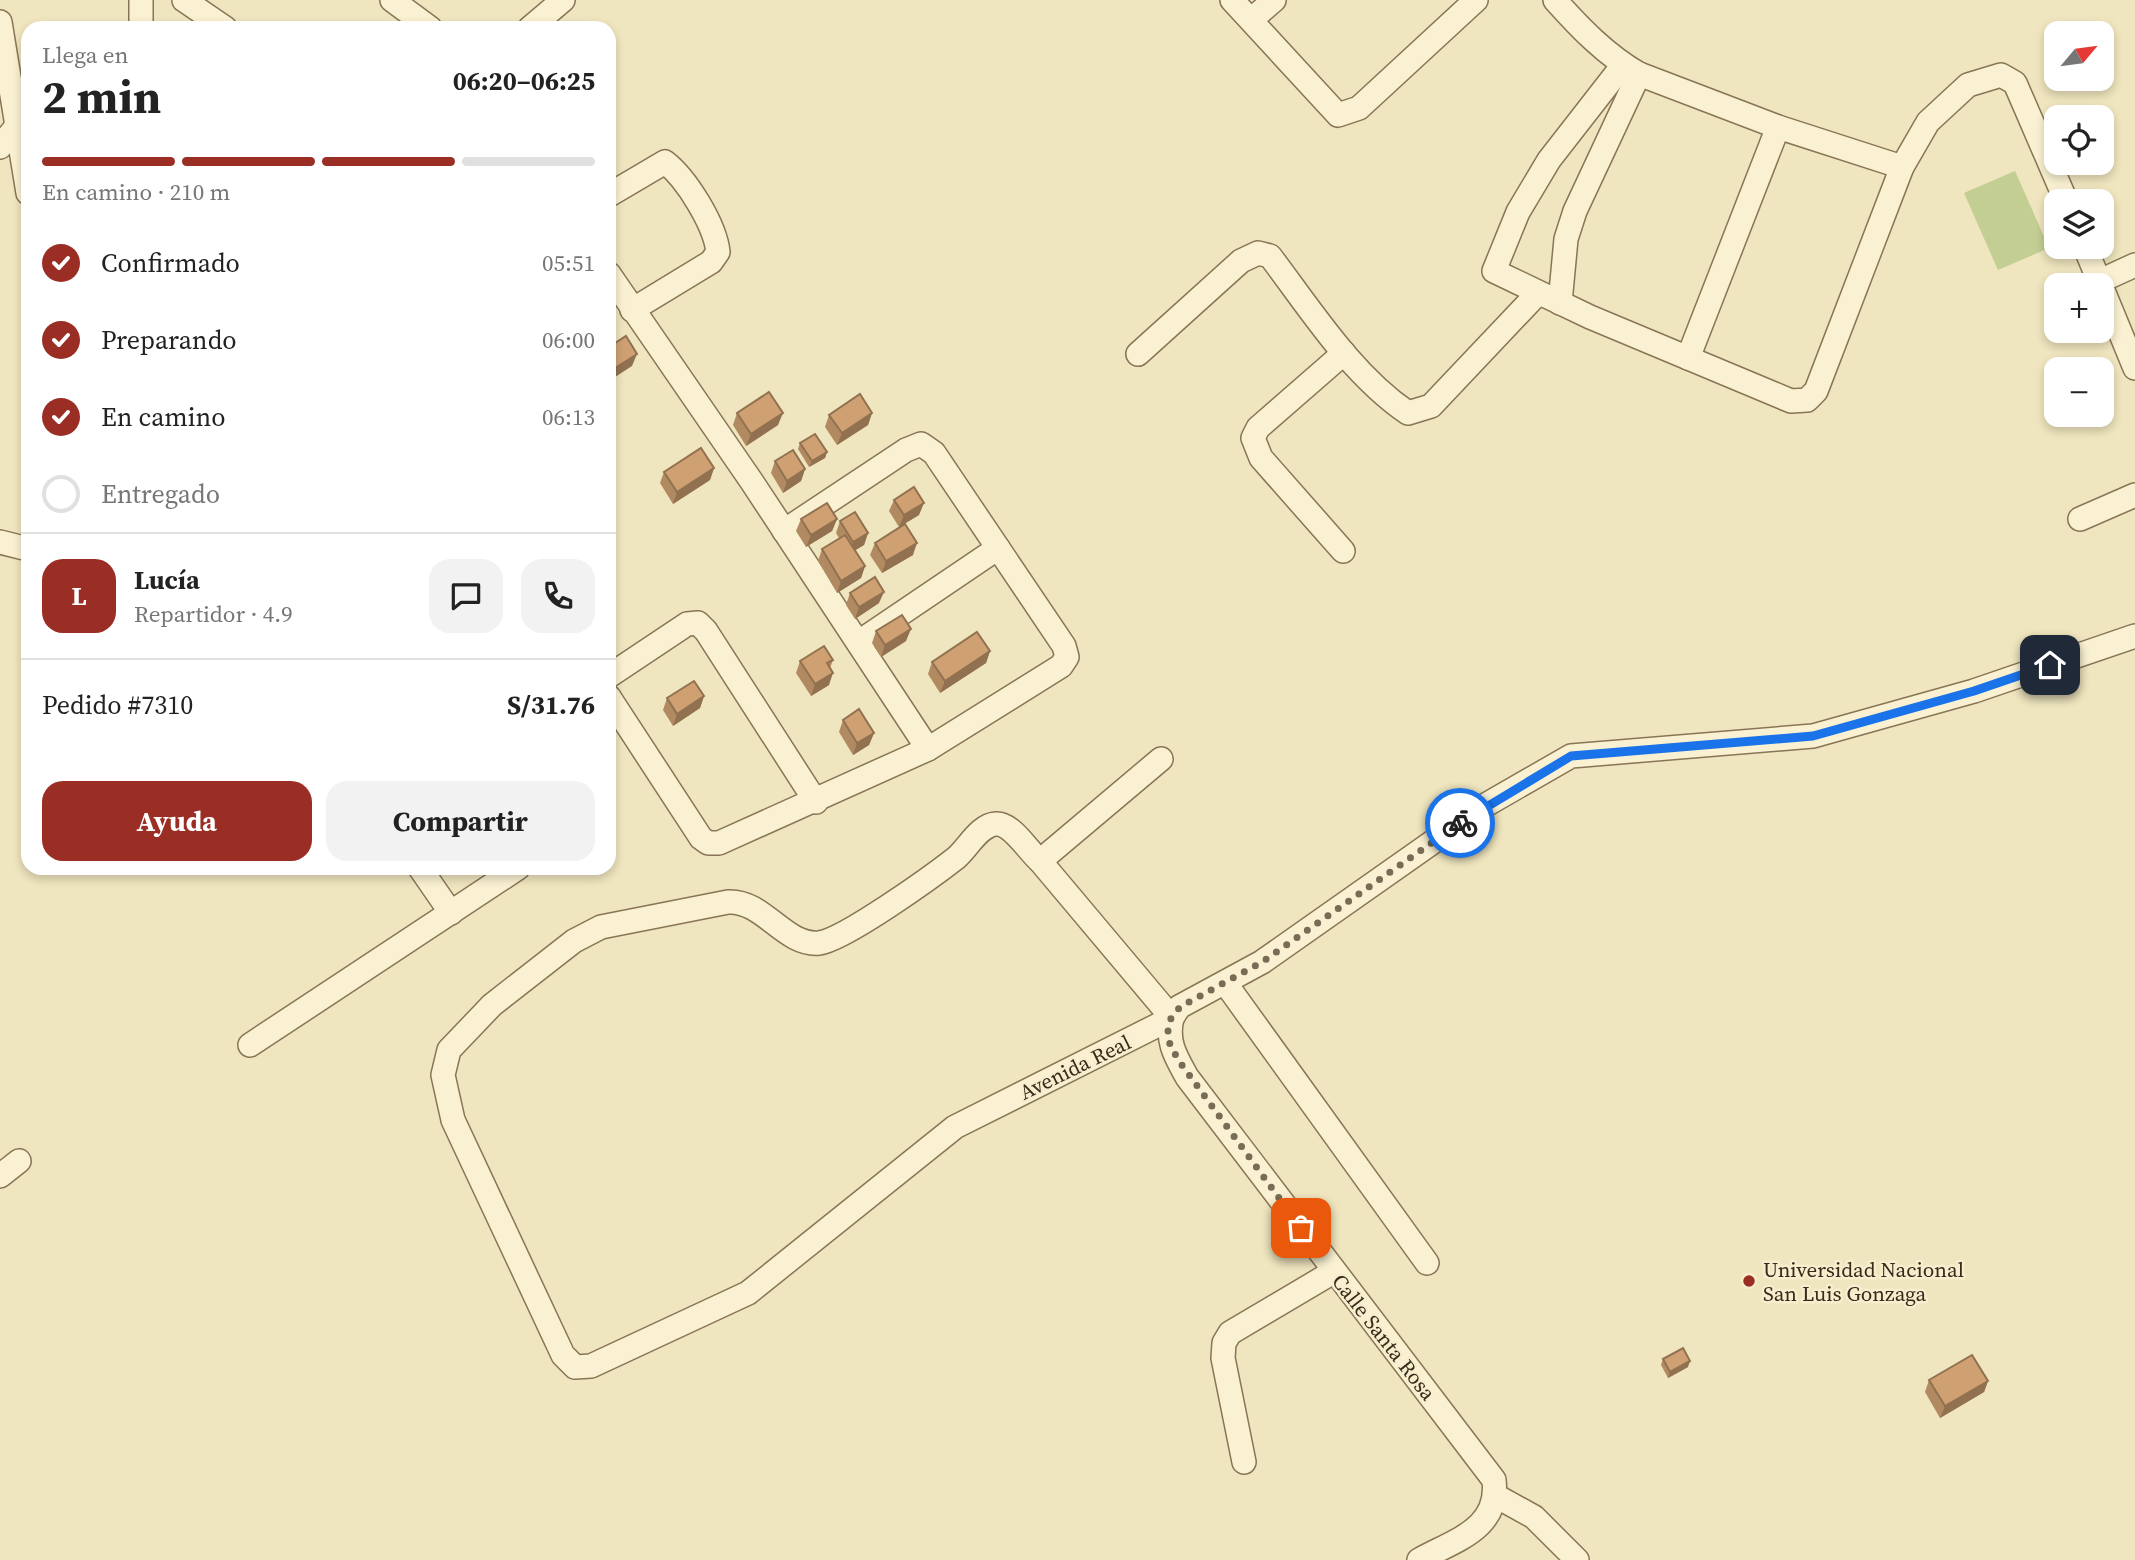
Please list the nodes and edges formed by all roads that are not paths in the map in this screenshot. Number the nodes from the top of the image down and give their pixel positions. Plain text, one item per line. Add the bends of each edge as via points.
1 (141, 0) edge
2 (184, 0) edge
3 (392, 0) edge
4 (563, 0) edge
5 (1232, 0) edge
6 (1273, 0) edge
7 (1476, 0) edge
8 (1555, 0) edge
9 (1251, 20) junction
10 (141, 21) edge
11 (215, 21) edge
12 (420, 21) edge
13 (538, 21) edge
14 (0, 22) edge
15 (1631, 70) junction
16 (1778, 127) junction
17 (16, 128) junction
18 (0, 147) edge
19 (21, 155) edge
20 (1902, 167) junction
21 (2061, 189) edge
22 (616, 191) edge
23 (2135, 265) edge
24 (2114, 275) edge
25 (616, 285) edge
26 (1537, 294) junction
27 (1560, 303) junction
28 (632, 310) junction
29 (2114, 316) edge
30 (1344, 353) junction
31 (1138, 354) dead end
32 (1688, 358) junction
33 (2135, 368) edge
34 (2135, 495) edge
35 (2080, 519) dead end
36 (784, 531) junction
37 (0, 542) edge
38 (21, 547) edge
39 (998, 548) junction
40 (1343, 551) dead end
41 (2135, 636) edge
42 (859, 642) junction
43 (616, 671) edge
44 (616, 708) edge
45 (928, 750) junction
46 (1161, 758) dead end
47 (816, 802) junction
48 (1040, 861) junction
49 (425, 875) edge
50 (508, 875) edge
51 (452, 913) junction
52 (1227, 984) junction
53 (1171, 1018) junction
54 (250, 1045) dead end
55 (19, 1161) dead end
56 (0, 1176) edge
57 (1427, 1263) dead end
58 (1333, 1272) junction
59 (1244, 1462) dead end
60 (1496, 1496) junction
61 (1419, 1560) edge
62 (1577, 1560) edge

1 - 10 street
2 - 11 street
3 - 12 street
4 - 13 street
5 - 9 street
6 - 9 street
7 - 9 street via 1359,108 1338,115
8 - 15 street via 1581,30
14 - 17 street
15 - 16 street
15 - 26 street via 1549,160 1518,212 1494,271
15 - 27 street via 1574,211 1566,239
16 - 20 street
16 - 32 street
17 - 18 street
17 - 19 street
20 - 21 street via 1928,122 1968,85 2001,75 2015,83
20 - 32 street via 1816,391 1807,400 1791,401
22 - 28 street via 665,162 676,170 716,234 718,252 711,262
23 - 24 street
25 - 28 street
26 - 27 street
26 - 30 street via 1431,405 1408,413 1390,401
27 - 32 street
28 - 36 street
29 - 33 street
30 - 31 street via 1270,256 1258,253 1241,261
30 - 40 street via 1258,428 1253,438 1261,458
34 - 35 street
36 - 39 street via 921,444 934,453
36 - 42 street
37 - 38 street
39 - 42 street
39 - 45 street via 1067,657 1060,666
41 - 52 street, Avenida Real via 1974,691 1813,736 1571,756 1485,806
42 - 45 street
43 - 47 street via 687,624 698,623
44 - 47 street via 660,779 708,843 719,843
45 - 47 street
46 - 48 street
48 - 53 street
48 - 53 street, Avenida Real via 1008,827 986,827 958,856 902,897 819,943 799,939 739,901 601,927 574,940 492,1005 449,1050 443,1075 453,1120 563,1355 575,1367 591,1366 748,1293 955,1126
49 - 51 street
50 - 51 street
51 - 54 street
52 - 53 street, Avenida Real via 1180,1007
52 - 57 street
53 - 58 street, Calle Santa Rosa via 1170,1045 1187,1077
55 - 56 street
58 - 59 street via 1230,1333 1224,1343
58 - 60 street, Calle Santa Rosa via 1494,1480
60 - 61 street via 1492,1512 1480,1526
60 - 62 street via 1534,1517

